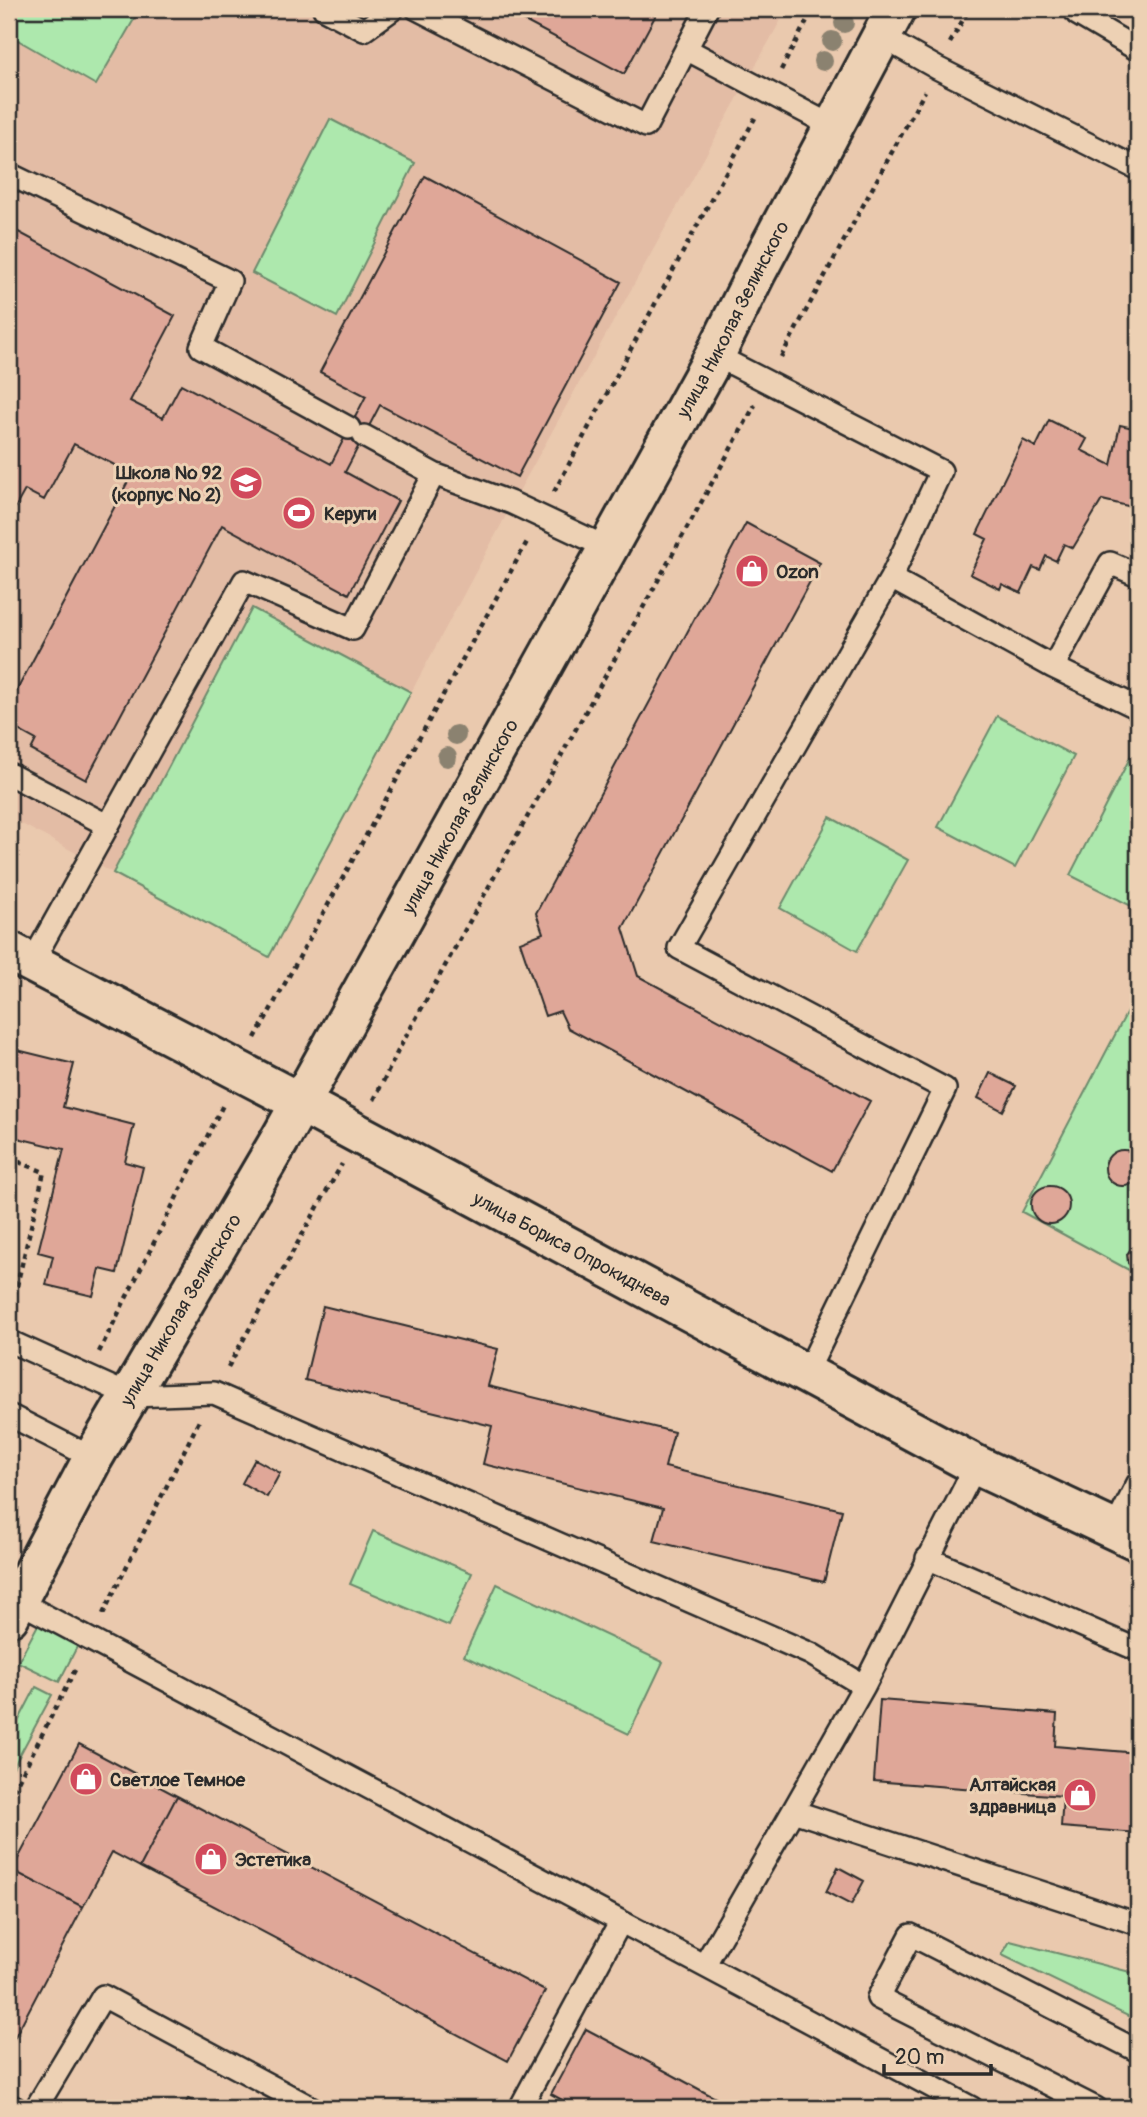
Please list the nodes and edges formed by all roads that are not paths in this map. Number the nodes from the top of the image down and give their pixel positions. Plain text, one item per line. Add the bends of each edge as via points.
1 (324, 9) edge
2 (393, 9) edge
3 (417, 9) edge
4 (708, 9) edge
5 (1077, 14) dead end
6 (889, 23) edge
7 (686, 49) junction
8 (1138, 50) edge
9 (834, 127) junction
10 (1138, 169) edge
11 (9, 174) edge
12 (715, 355) junction
13 (434, 474) junction
14 (608, 548) junction
15 (1138, 575) edge
16 (891, 578) junction
17 (1053, 667) junction
18 (1138, 708) edge
19 (9, 774) edge
20 (107, 825) junction
21 (20, 958) edge
22 (299, 1102) junction
23 (9, 1340) edge
24 (806, 1374) junction
25 (131, 1396) junction
26 (9, 1415) edge
27 (93, 1458) junction
28 (976, 1465) junction
29 (1138, 1483) edge
30 (1126, 1536) edge
31 (927, 1558) junction
32 (12, 1605) edge
33 (1138, 1650) edge
34 (864, 1686) junction
35 (793, 1811) junction
36 (620, 1923) junction
37 (1138, 1924) edge
38 (705, 1964) junction
39 (1138, 2051) edge
40 (9, 2105) edge
41 (15, 2108) edge
42 (36, 2108) edge
43 (312, 2108) edge
44 (520, 2108) edge
45 (972, 2108) edge
46 (1096, 2108) edge

1 - 2 lane via 365,30
3 - 7 lane via 646,126
4 - 7 lane
5 - 8 lane
6 - 9 street, улица Николая Зелинского
6 - 10 lane via 937,68
7 - 9 lane
9 - 12 street, улица Николая Зелинского
11 - 13 lane via 230,281 201,347
12 - 14 street, улица Николая Зелинского
12 - 16 lane via 942,471
13 - 14 lane
13 - 20 lane via 353,629 244,581
14 - 22 street, улица Николая Зелинского
15 - 17 lane via 1110,563
16 - 17 lane
16 - 24 lane via 679,948 946,1089
17 - 18 lane
19 - 20 lane
20 - 21 lane
21 - 22 street, улица Бориса Опрокиднева
22 - 24 street, улица Бориса Опрокиднева
22 - 25 street, улица Николая Зелинского
23 - 25 lane
24 - 28 street, улица Бориса Опрокиднева
25 - 27 street, улица Николая Зелинского
25 - 34 lane via 214,1393 811,1654
26 - 27 lane
27 - 32 street, улица Николая Зелинского
28 - 30 street, улица Бориса Опрокиднева
28 - 31 lane
29 - 30 lane
31 - 33 lane
31 - 34 lane
32 - 36 lane via 90,1640
34 - 35 lane
35 - 37 lane
35 - 38 lane
36 - 38 lane
36 - 44 lane
38 - 45 lane
39 - 46 lane via 911,1935 878,1998
40 - 41 lane
42 - 43 lane via 103,1996

